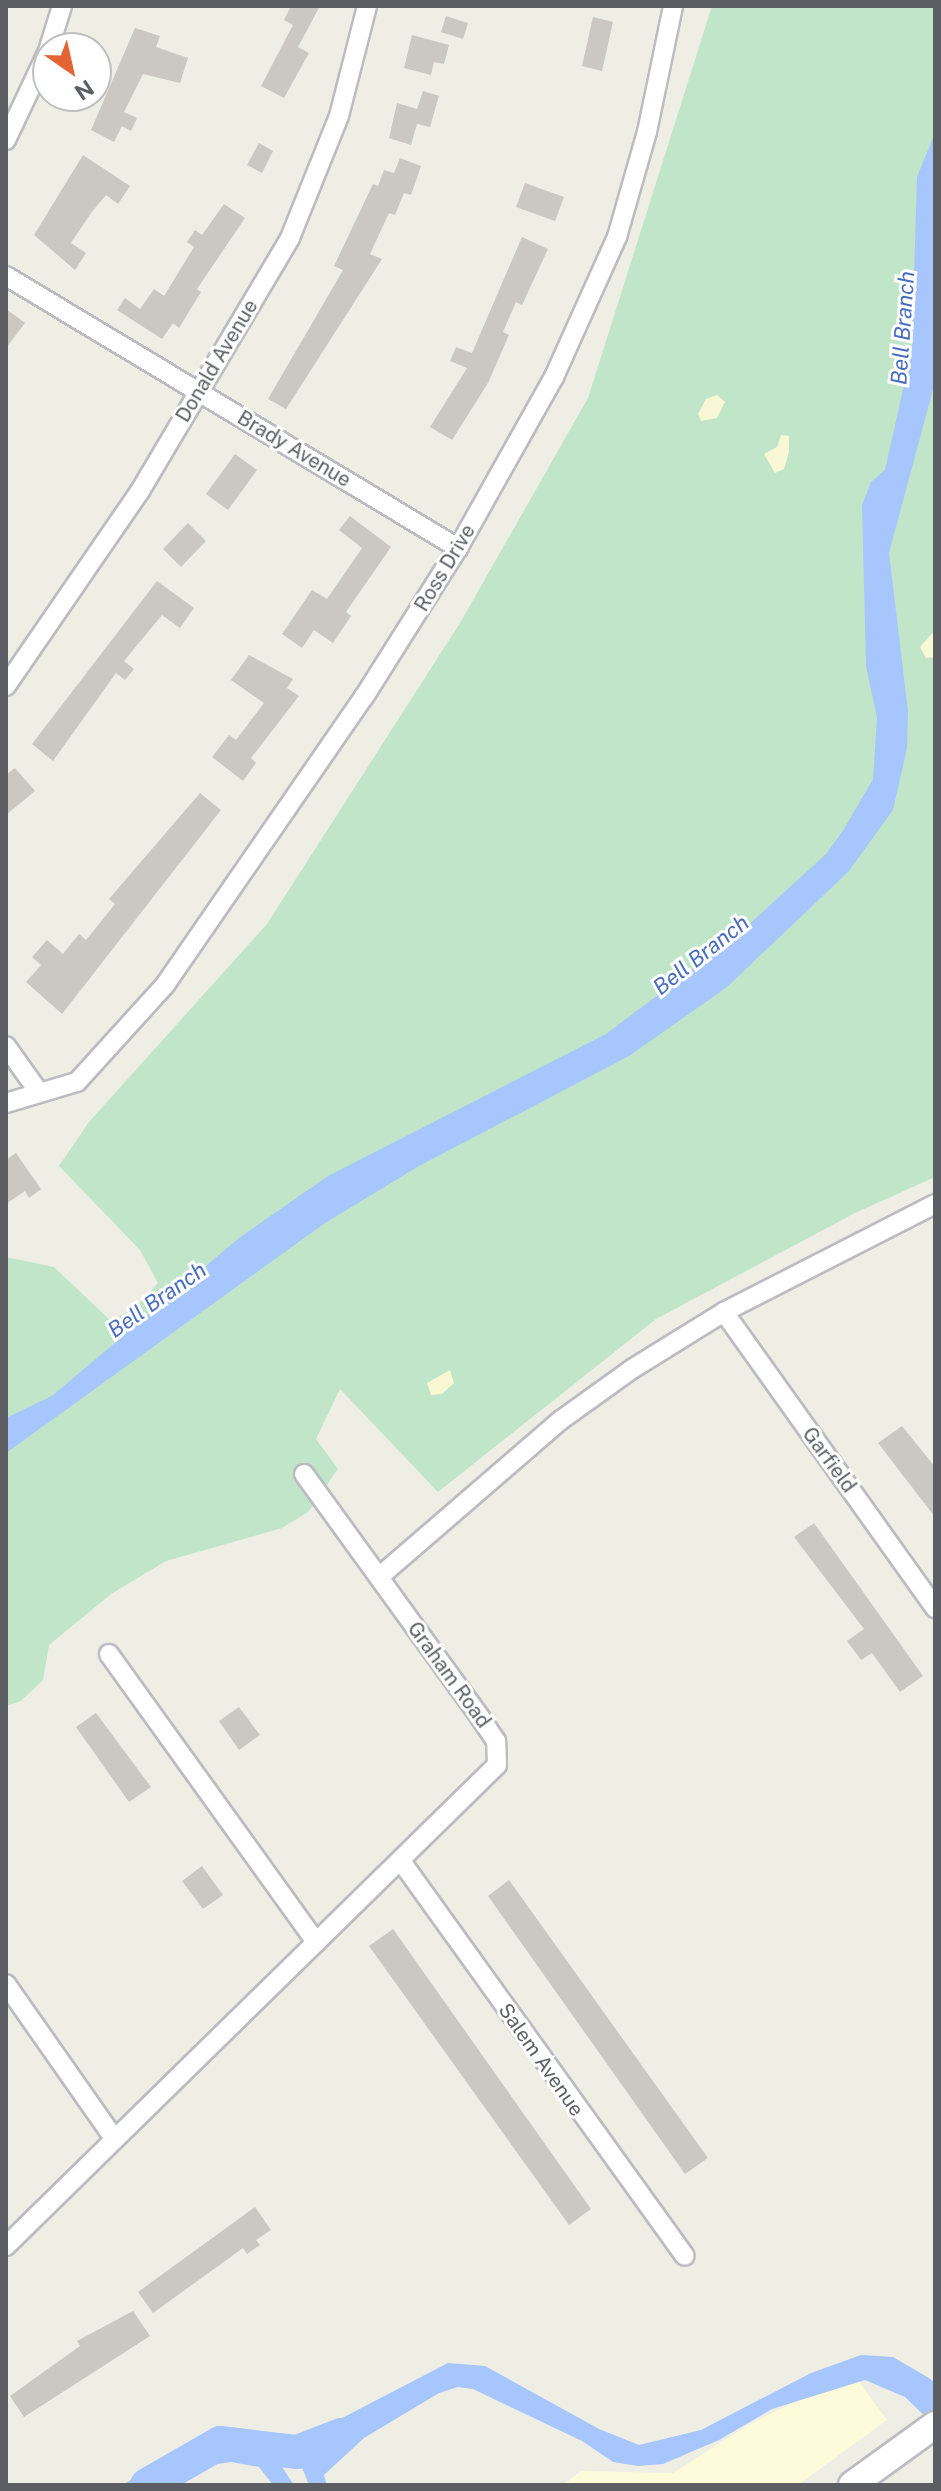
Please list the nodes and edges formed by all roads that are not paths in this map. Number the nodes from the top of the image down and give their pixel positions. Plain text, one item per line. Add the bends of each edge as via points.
1 (62, 6) edge
2 (367, 6) edge
3 (673, 6) edge
4 (54, 32) edge
5 (32, 86) edge
6 (6, 140) edge
7 (6, 276) edge
8 (200, 391) junction
9 (458, 548) junction
10 (6, 686) edge
11 (6, 1046) edge
12 (38, 1091) junction
13 (6, 1103) edge
14 (935, 1204) edge
15 (724, 1312) junction
16 (304, 1474) dead end
17 (379, 1577) junction
18 (935, 1608) edge
19 (109, 1654) dead end
20 (401, 1861) junction
21 (316, 1942) junction
22 (6, 1984) edge
23 (114, 2138) junction
24 (6, 2246) edge
25 (685, 2256) dead end
26 (926, 2431) edge
27 (869, 2480) edge

1 - 4 street
2 - 8 street, Donald Avenue via 339,116 308,198
3 - 9 street, Ross Drive via 647,132 617,237 554,377
5 - 6 street
7 - 8 street, Brady Avenue
8 - 9 street, Brady Avenue
8 - 10 street, Donald Avenue via 118,525
9 - 12 street, Ross Drive via 165,985 93,1067 62,1090
11 - 12 street
12 - 13 street
14 - 15 street
15 - 17 street via 561,1420
15 - 18 street, Garfield
16 - 17 street
17 - 20 street, Graham Road via 480,1717 499,1753 489,1777
19 - 21 street
20 - 21 street, Graham Road
20 - 25 street, Salem Avenue
21 - 23 street, Graham Road
22 - 23 street
23 - 24 street, Graham Road
26 - 27 main road

